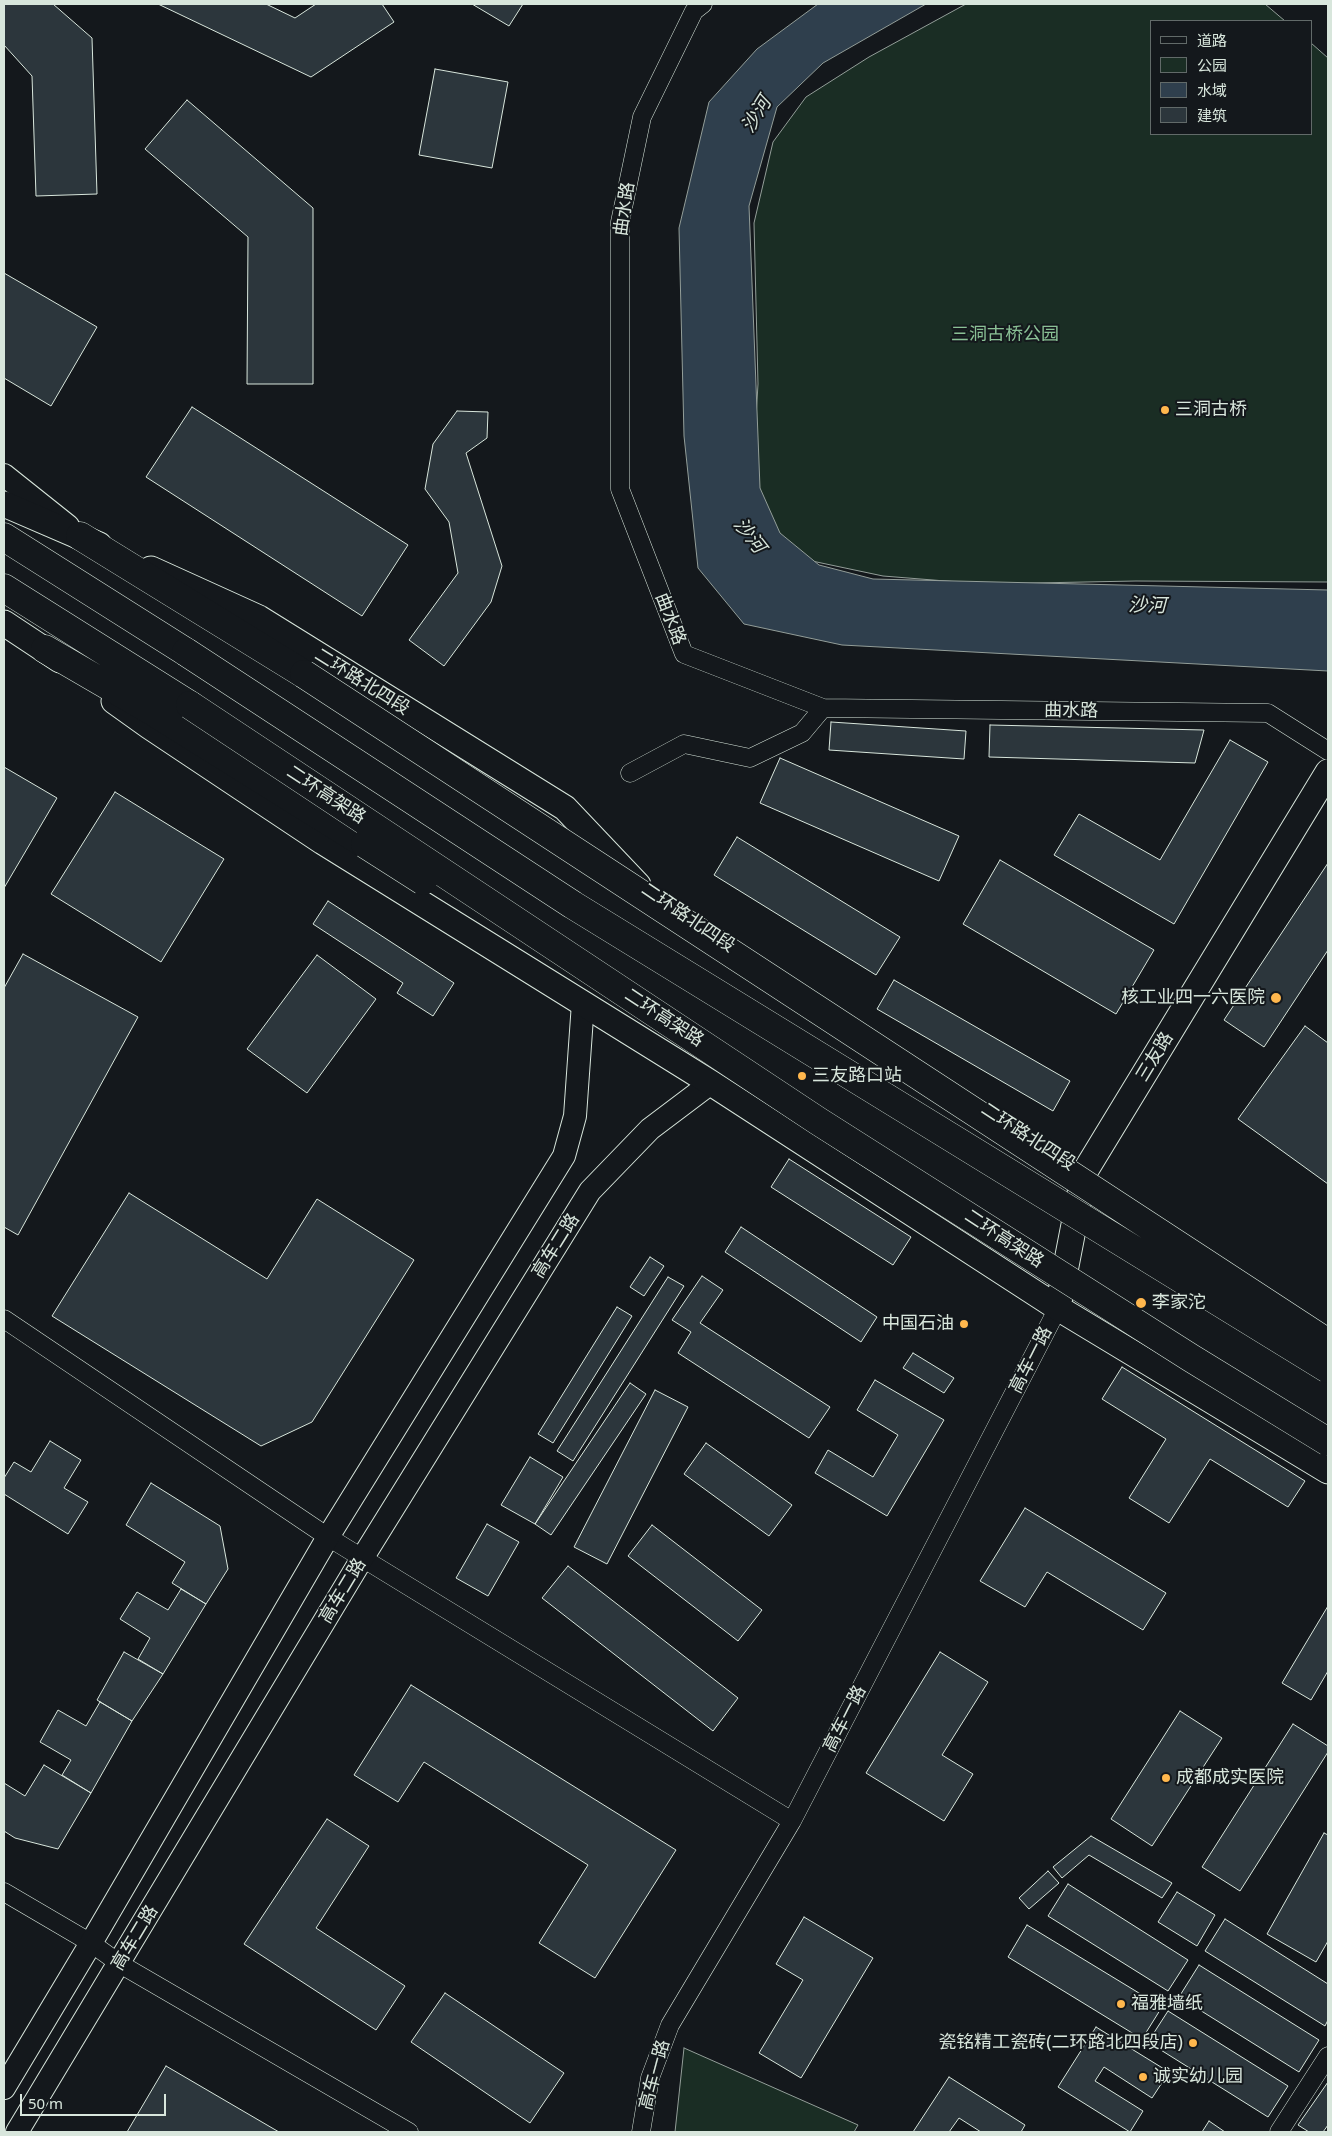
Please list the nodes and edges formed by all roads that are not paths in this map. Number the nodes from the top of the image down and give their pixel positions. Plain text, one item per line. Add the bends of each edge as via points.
1 (703, 4) edge
2 (4, 475) edge
3 (4, 504) edge
4 (4, 536) edge
5 (80, 536) junction
6 (4, 588) edge
7 (4, 623) edge
8 (45, 649) junction
9 (823, 708) junction
10 (1328, 751) edge
11 (1328, 772) edge
12 (630, 773) dead end
13 (583, 1003) junction
14 (711, 1083) junction
15 (1084, 1172) junction
16 (1058, 1308) junction
17 (4, 1319) edge
18 (1328, 1328) edge
19 (1328, 1343) edge
20 (1191, 1358) junction
21 (1328, 1369) edge
22 (1328, 1442) edge
23 (1328, 1471) edge
24 (328, 1537) junction
25 (364, 1557) junction
26 (792, 1820) junction
27 (4, 1892) edge
28 (91, 1943) junction
29 (120, 1964) junction
30 (1328, 2056) edge
31 (4, 2088) edge
32 (17, 2132) edge
33 (408, 2132) edge
34 (641, 2132) edge
35 (1279, 2132) edge

1 - 9 street, 曲水路 via 694,11 642,117 620,222 620,489 684,654
2 - 5 street, 二环路北四段
3 - 5 main road
4 - 21 highway, bridge via 573,905
5 - 15 main road, 二环路北四段 via 259,618 565,808 642,890
5 - 19 highway, bridge via 304,674
6 - 20 highway, 二环高架路, bridge via 198,710 826,1126
7 - 8 main road
8 - 13 main road via 149,726 282,814
8 - 20 highway, bridge via 155,713 365,844 1131,1334
9 - 10 street, 曲水路 via 1268,713
9 - 12 street via 802,733 750,758 684,744
11 - 15 main road, 三友路
13 - 14 main road
13 - 24 street, 高车二路 via 575,1116 564,1156
14 - 16 main road
14 - 25 street, 高车二路 via 650,1129 590,1191
15 - 16 main road, 三友路
15 - 18 main road, 二环路北四段
16 - 23 main road
16 - 26 street, 高车一路
17 - 24 street
20 - 22 highway, 二环高架路, bridge
24 - 25 street
24 - 28 street, 高车二路
25 - 26 street
25 - 29 street, 高车二路
26 - 34 street, 高车一路 via 670,2025 650,2078
27 - 28 street
28 - 29 street
28 - 31 street, 高车二路
29 - 32 street, 高车二路
29 - 33 street
30 - 35 street

